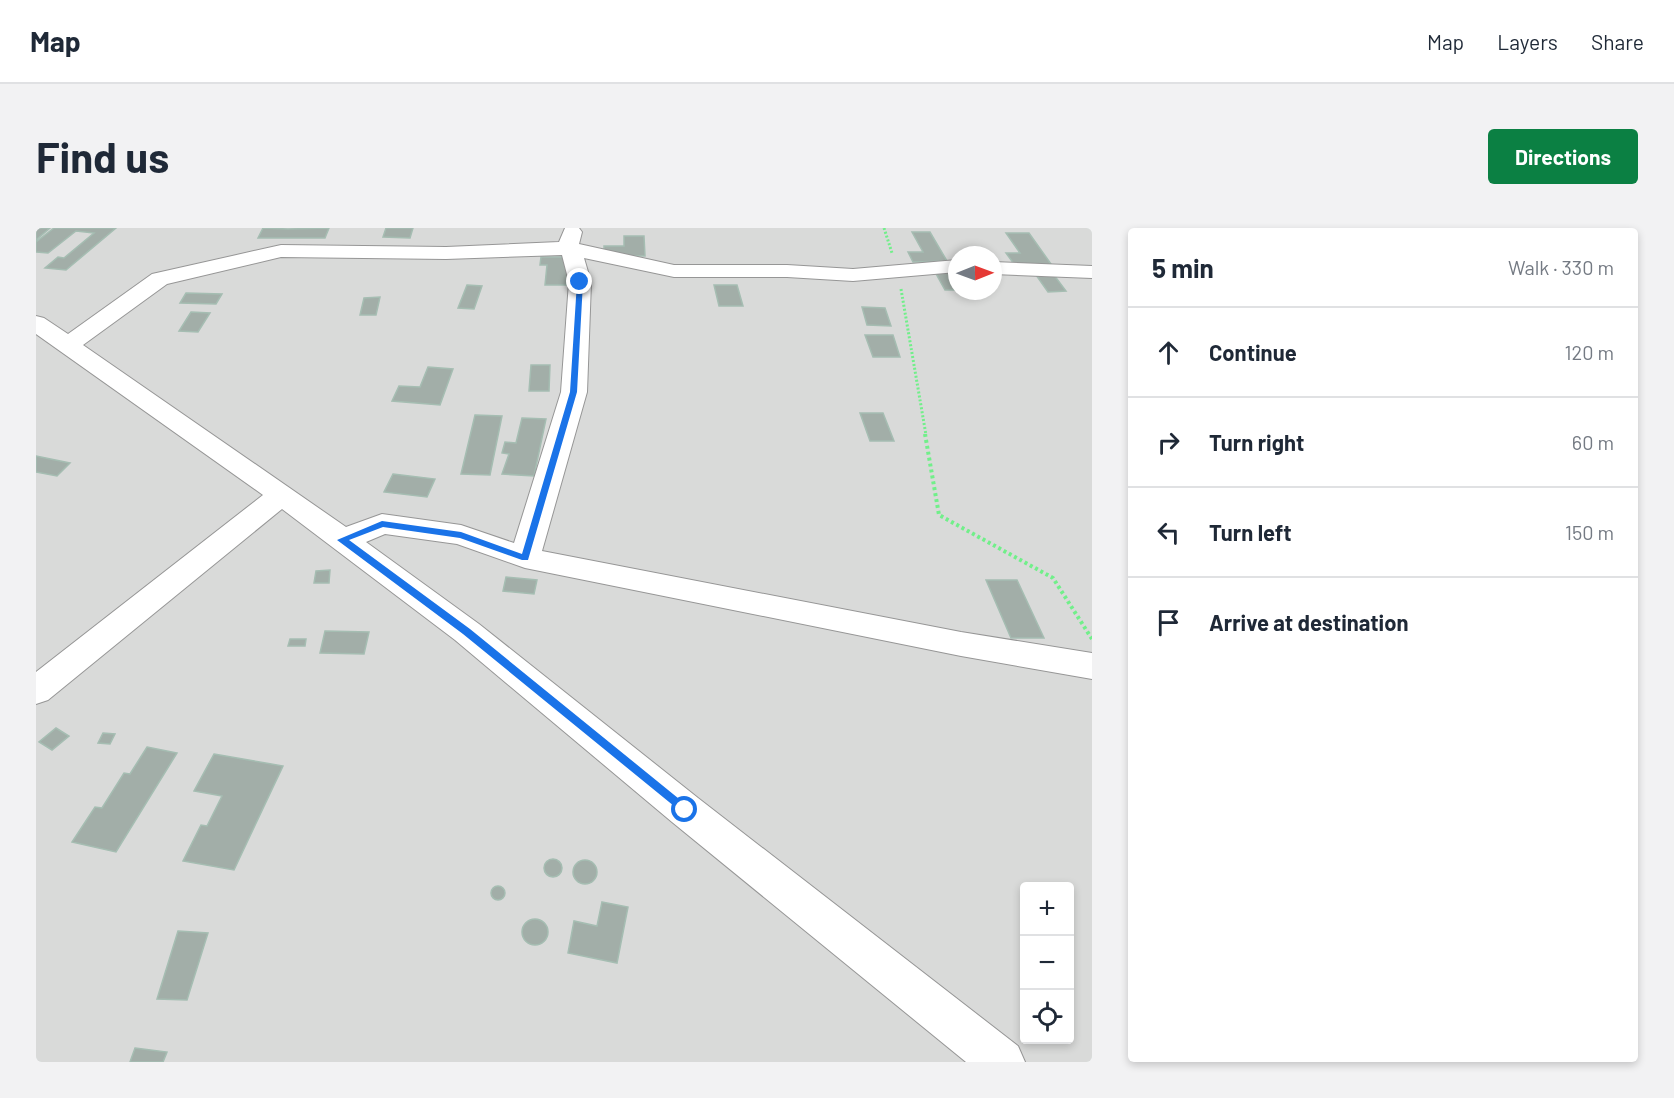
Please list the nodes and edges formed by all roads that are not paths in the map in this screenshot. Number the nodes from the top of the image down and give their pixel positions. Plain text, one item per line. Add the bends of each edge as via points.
1 (570, 238) edge
2 (948, 267) edge
3 (1002, 268) edge
4 (1092, 272) edge
5 (36, 323) edge
6 (68, 345) junction
7 (282, 495) junction
8 (342, 540) junction
9 (525, 558) junction
10 (1092, 666) edge
11 (36, 691) edge
12 (1002, 1062) edge

1 - 2 street via 674,271 853,275
1 - 6 street via 446,253 280,251 160,279
1 - 9 street via 580,282 574,392
3 - 4 street
5 - 6 street
6 - 7 street
7 - 8 street
7 - 11 street
8 - 9 street via 382,524 461,535
8 - 12 street via 466,632
9 - 10 street

